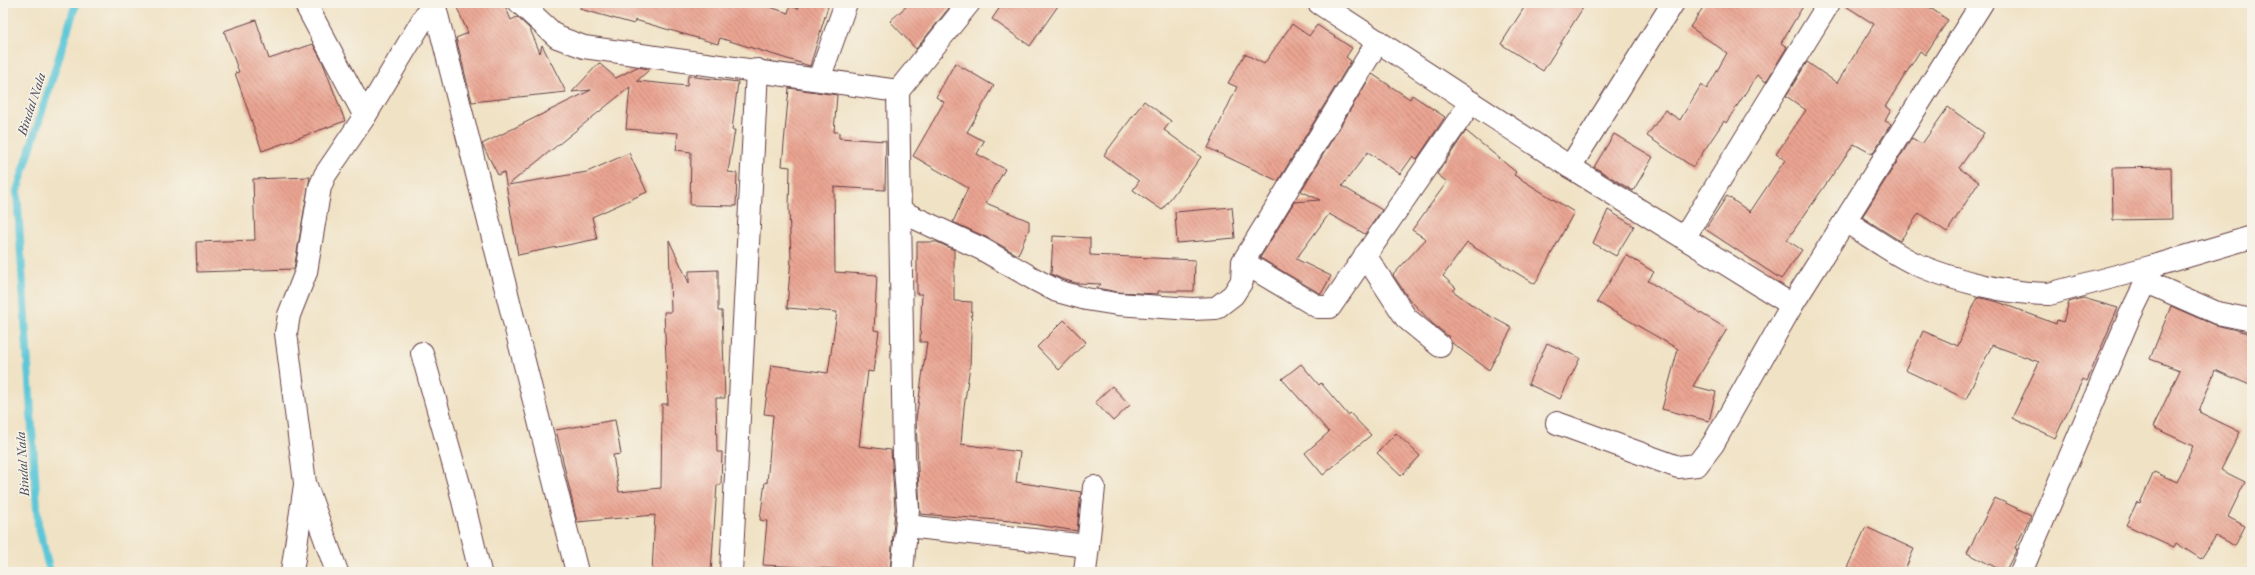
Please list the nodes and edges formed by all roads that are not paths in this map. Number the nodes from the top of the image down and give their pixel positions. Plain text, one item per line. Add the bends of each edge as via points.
1 (305, 3) edge
2 (434, 3) edge
3 (520, 3) edge
4 (846, 3) edge
5 (969, 3) edge
6 (1319, 3) edge
7 (1673, 3) edge
8 (1829, 3) edge
9 (1982, 3) edge
10 (1378, 41) junction
11 (757, 70) junction
12 (819, 79) junction
13 (898, 91) junction
14 (1471, 102) junction
15 (365, 116) junction
16 (1570, 166) junction
17 (900, 211) junction
18 (1845, 221) junction
19 (2252, 237) edge
20 (1684, 238) junction
21 (1365, 256) junction
22 (1243, 262) junction
23 (2150, 274) junction
24 (1792, 305) junction
25 (2252, 320) edge
26 (1440, 346) dead end
27 (422, 353) dead end
28 (1557, 423) dead end
29 (305, 483) junction
30 (1094, 487) dead end
31 (907, 526) junction
32 (1088, 546) junction
33 (292, 572) edge
34 (338, 572) edge
35 (480, 572) edge
36 (577, 572) edge
37 (732, 572) edge
38 (902, 572) edge
39 (1085, 572) edge
40 (2021, 572) edge

1 - 15 street
2 - 15 street
2 - 36 street
3 - 11 street via 557,37 584,47
4 - 12 street
5 - 13 street
6 - 10 street
7 - 16 street
8 - 20 street
9 - 18 street
10 - 14 street
10 - 22 street
11 - 12 street
11 - 37 street
12 - 13 street
13 - 17 street
14 - 16 street
14 - 21 street
15 - 29 street via 322,181 306,272 289,315 286,333
16 - 20 street
17 - 22 street via 982,248 1034,280 1086,299 1109,303 1192,309 1216,308 1233,296 1242,281
17 - 31 street
18 - 23 street via 1918,265 1975,283 2035,294 2049,294
18 - 24 street
19 - 23 street
20 - 24 street
21 - 22 street via 1330,307 1324,308 1318,307
21 - 26 street via 1406,318
23 - 25 street via 2217,313
23 - 40 street via 2130,315
24 - 28 street via 1713,444 1697,465 1678,468
27 - 35 street via 459,484
29 - 33 street
29 - 34 street
30 - 32 street
31 - 32 street
31 - 38 street
32 - 39 street

